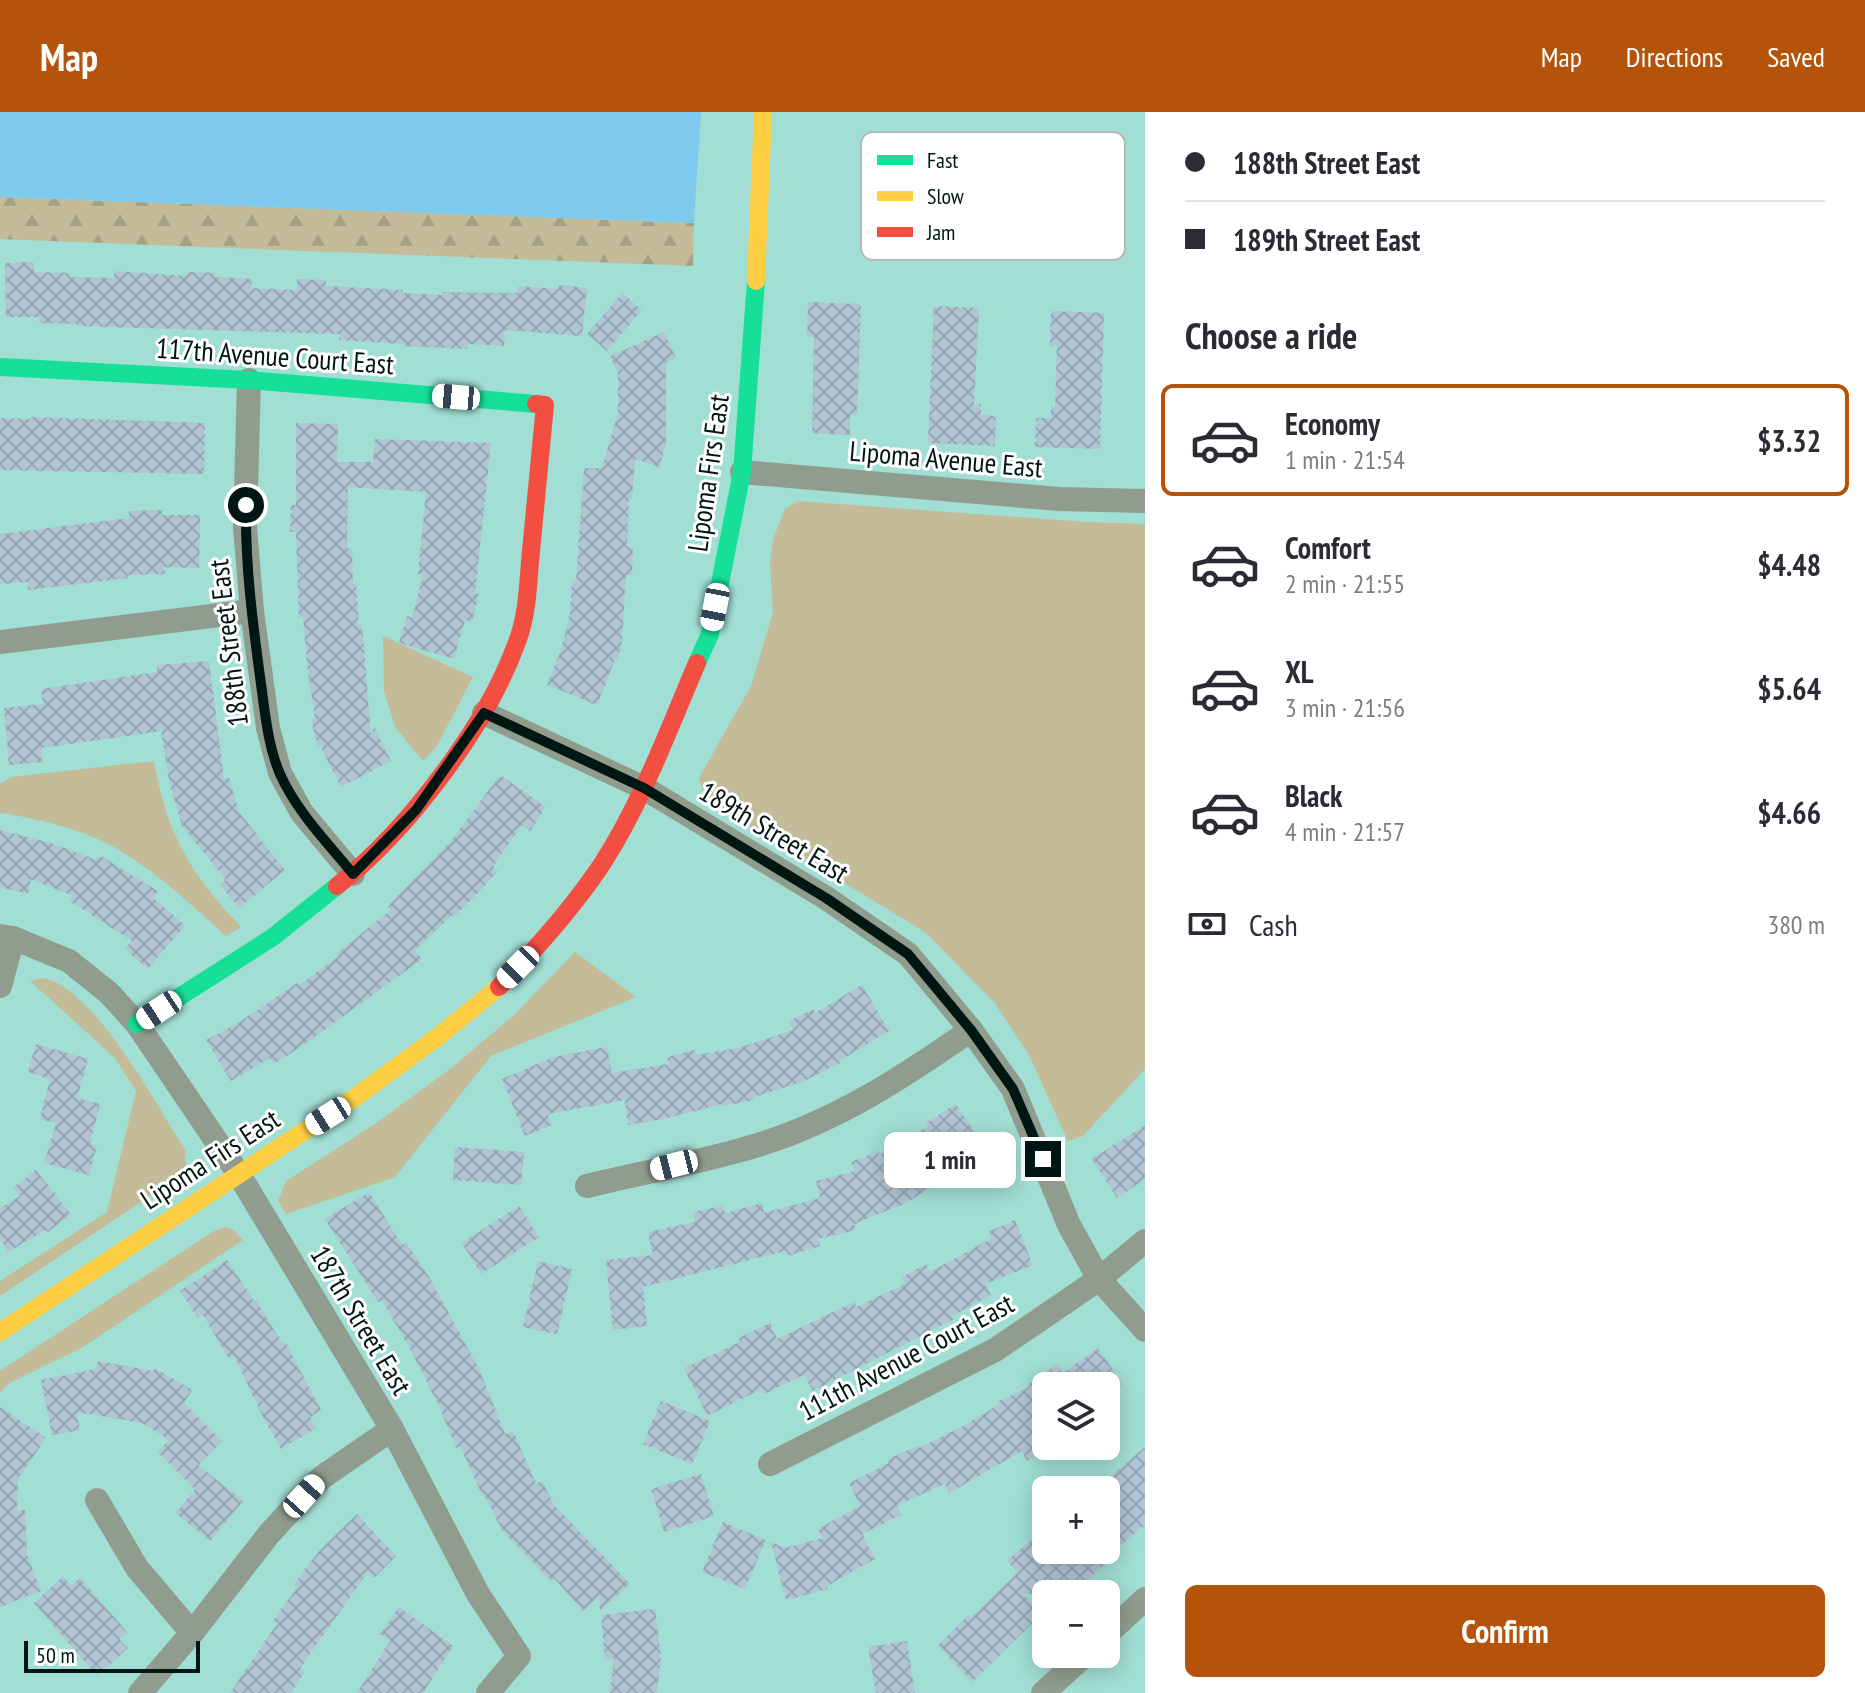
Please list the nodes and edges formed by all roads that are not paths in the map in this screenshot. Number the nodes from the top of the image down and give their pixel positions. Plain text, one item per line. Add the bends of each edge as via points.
1 (763, 112) edge
2 (0, 367) edge
3 (249, 380) junction
4 (742, 472) junction
5 (1145, 501) edge
6 (252, 611) junction
7 (0, 642) edge
8 (484, 713) junction
9 (644, 788) junction
10 (353, 874) junction
11 (6, 937) edge
12 (0, 986) edge
13 (137, 1024) junction
14 (971, 1030) junction
15 (238, 1173) junction
16 (587, 1186) dead end
17 (1145, 1241) edge
18 (1099, 1279) junction
19 (1145, 1330) edge
20 (0, 1332) edge
21 (392, 1429) junction
22 (770, 1464) dead end
23 (97, 1500) dead end
24 (1145, 1599) edge
25 (1120, 1622) edge
26 (192, 1633) junction
27 (1071, 1668) edge
28 (140, 1693) edge
29 (488, 1693) edge
30 (1043, 1693) edge

1 - 4 street, Lipoma Firs East
2 - 3 street, 117th Avenue Court East
3 - 6 street, 188th Street East via 245,527
3 - 8 street, 117th Avenue Court East via 545,405 527,597 518,641
4 - 5 street, Lipoma Avenue East via 1059,499
4 - 9 street, Lipoma Firs East via 710,634
6 - 7 street
6 - 10 street, 188th Street East via 268,728 280,773 302,813
8 - 9 street, 189th Street East
8 - 10 street via 416,810
9 - 14 street, 189th Street East via 908,954
9 - 15 street, Lipoma Firs East via 601,865 534,951 487,999 350,1101
10 - 13 street via 273,937
11 - 12 street
11 - 13 street, 187th Street East via 69,961
13 - 15 street, 187th Street East
14 - 16 street via 897,1082 830,1117 761,1144
14 - 18 street, 189th Street East via 1013,1089 1069,1225
15 - 20 street, Lipoma Firs East
15 - 21 street, 187th Street East
17 - 18 street, 111th Avenue Court East
18 - 19 street, 189th Street East
18 - 22 street, 111th Avenue Court East via 995,1350
21 - 26 street via 321,1478 269,1534
21 - 29 street, 187th Street East via 478,1594 519,1656
23 - 26 street via 137,1568
24 - 25 street
26 - 28 street
27 - 30 street

